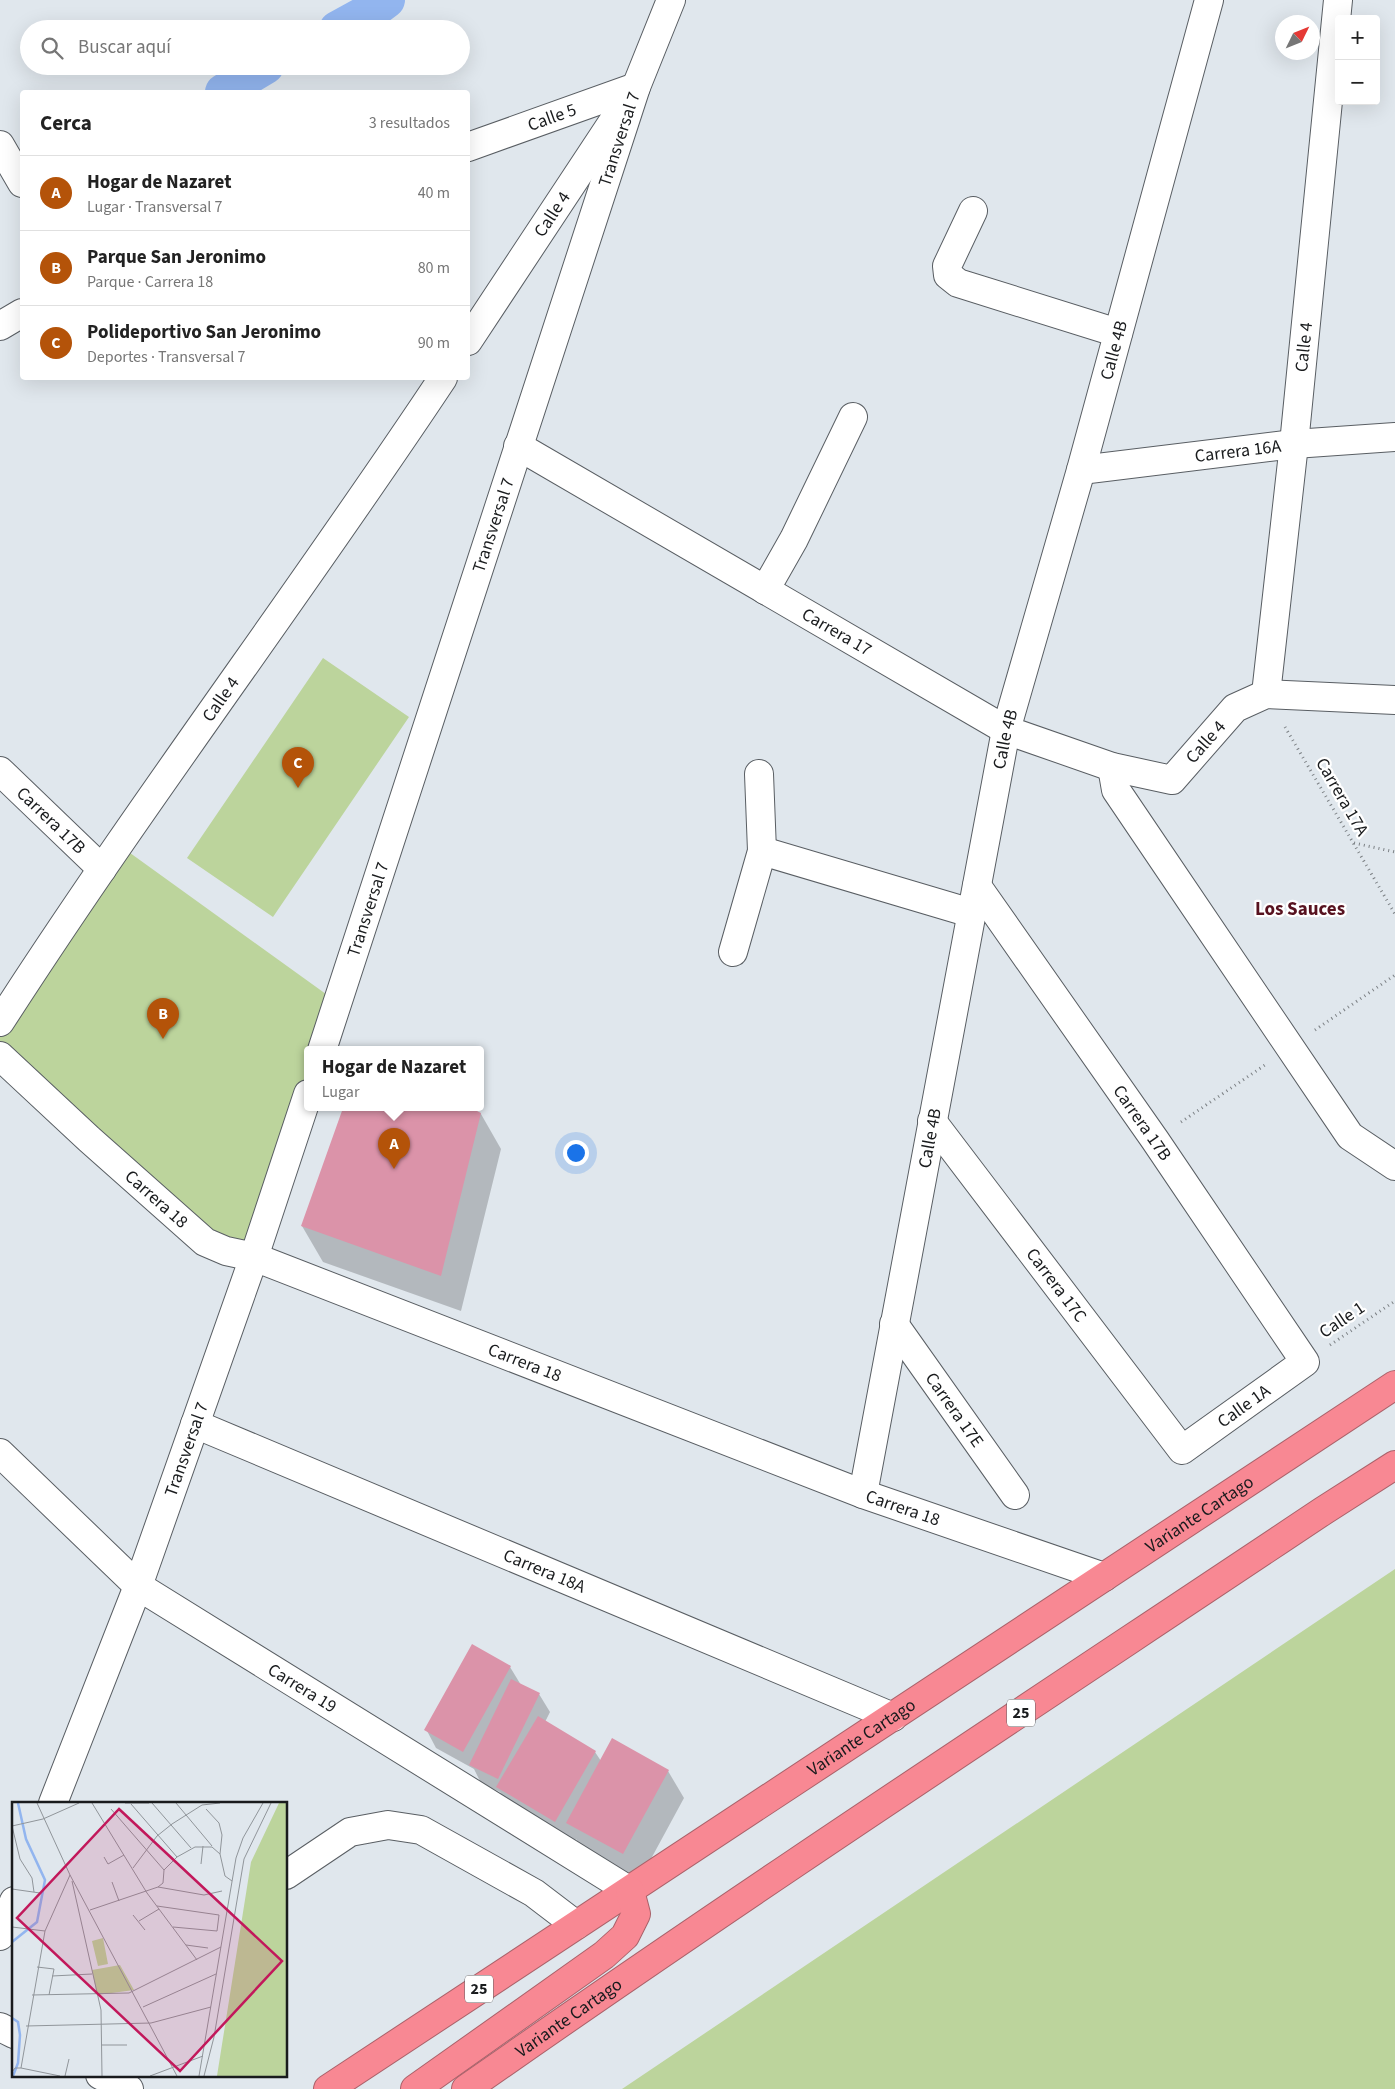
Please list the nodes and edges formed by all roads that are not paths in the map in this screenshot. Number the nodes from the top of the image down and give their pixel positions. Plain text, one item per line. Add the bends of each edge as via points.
1 (671, 0) edge
2 (1209, 0) edge
3 (1338, 0) edge
4 (636, 87) junction
5 (0, 145) edge
6 (470, 146) edge
7 (20, 179) edge
8 (973, 211) dead end
9 (20, 314) edge
10 (0, 326) edge
11 (1118, 333) junction
12 (470, 338) edge
13 (442, 380) edge
14 (853, 417) dead end
15 (1395, 437) edge
16 (1294, 444) junction
17 (518, 446) junction
18 (1081, 470) junction
19 (765, 590) junction
20 (1266, 694) junction
21 (1395, 700) edge
22 (1006, 730) junction
23 (1112, 767) junction
24 (0, 771) edge
25 (759, 774) dead end
26 (1172, 780) joint
27 (762, 851) junction
28 (102, 869) junction
29 (977, 886) junction
30 (971, 913) junction
31 (733, 952) dead end
32 (0, 1022) edge
33 (323, 1046) edge
34 (0, 1056) edge
35 (304, 1106) edge
36 (932, 1121) junction
37 (1395, 1166) edge
38 (254, 1257) junction
39 (894, 1324) junction
40 (1305, 1362) joint
41 (1395, 1385) edge
42 (195, 1424) junction
43 (1182, 1450) joint
44 (0, 1453) edge
45 (1395, 1465) edge
46 (863, 1494) junction
47 (1015, 1495) dead end
48 (1104, 1577) junction
49 (138, 1586) junction
50 (893, 1717) junction
51 (53, 1802) edge
52 (288, 1873) edge
53 (630, 1891) junction
54 (12, 1906) edge
55 (576, 1925) junction
56 (0, 1936) edge
57 (0, 2027) edge
58 (12, 2033) edge
59 (102, 2076) edge
60 (128, 2089) edge
61 (328, 2089) edge
62 (415, 2089) edge
63 (466, 2089) edge

1 - 4 street, Transversal 7
2 - 11 street, Calle 4B
3 - 16 street, Calle 4
4 - 6 street, Calle 5
4 - 12 street, Calle 4
4 - 17 street, Transversal 7
5 - 7 street
8 - 11 street via 947,266 948,274 958,282
9 - 10 street
11 - 18 street, Calle 4B
13 - 28 street, Calle 4 via 374,482
14 - 19 street via 794,539
15 - 16 street, Carrera 16A
16 - 18 street, Carrera 16A
16 - 20 street, Calle 4
17 - 19 street, Carrera 17
17 - 33 street, Transversal 7
18 - 22 street, Calle 4B
19 - 22 street, Carrera 17
20 - 21 street, Calle 4
20 - 26 street, Calle 4 via 1235,708
22 - 23 street, Carrera 17
22 - 29 street, Calle 4B
23 - 26 street, Carrera 17
23 - 37 street via 1116,790 1350,1136
24 - 28 street, Carrera 17B
25 - 27 street
27 - 30 street
27 - 31 street
28 - 32 street, Calle 4
29 - 30 street, Calle 4B
29 - 40 street, Carrera 17B
30 - 36 street, Calle 4B
34 - 38 street, Carrera 18 via 89,1140 206,1242 226,1251
35 - 38 street, Transversal 7
36 - 39 street, Calle 4B
36 - 43 street, Carrera 17C
38 - 42 street, Transversal 7
38 - 46 street, Carrera 18
39 - 46 street, Calle 4B
39 - 47 street, Carrera 17E
40 - 43 street, Calle 1A
41 - 48 highway, Variante Cartago / 25
42 - 49 street, Transversal 7
42 - 50 street, Carrera 18A
44 - 49 street, Carrera 19
45 - 63 highway, Variante Cartago / 25 via 751,1894
46 - 48 street, Carrera 18
48 - 50 highway, Variante Cartago / 25
49 - 51 street, Transversal 7
49 - 53 street, Carrera 19
50 - 53 highway, Variante Cartago / 25
52 - 55 street via 350,1832 388,1825 421,1830 534,1893
53 - 55 highway, Variante Cartago / 25
53 - 62 highway via 636,1914 625,1936 604,1955
54 - 56 street
55 - 61 highway, Variante Cartago / 25
57 - 58 street
59 - 60 street

